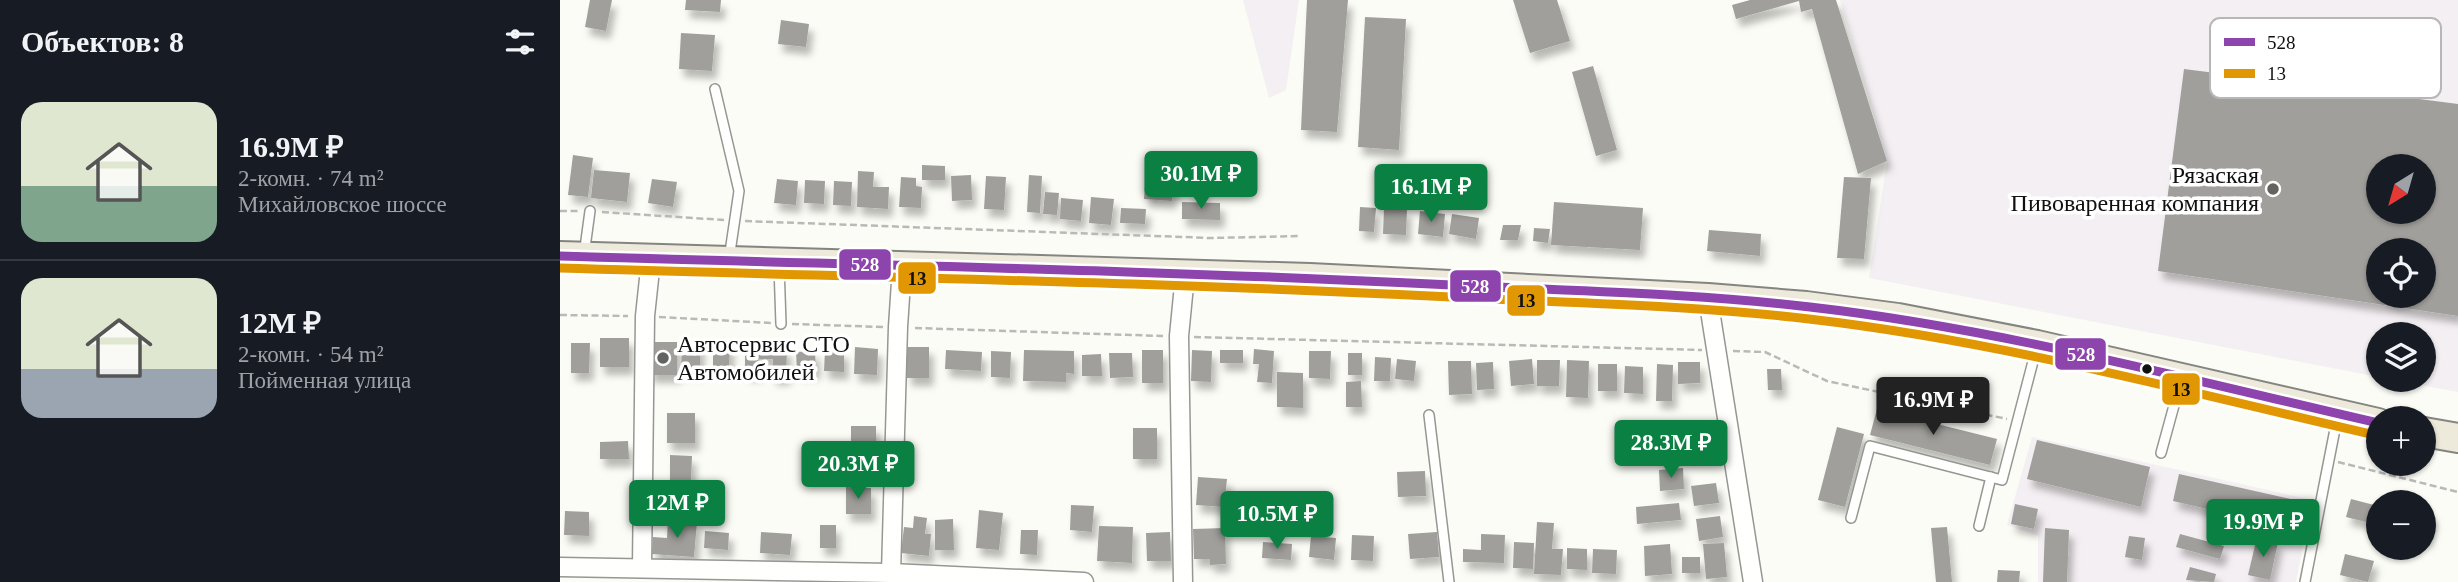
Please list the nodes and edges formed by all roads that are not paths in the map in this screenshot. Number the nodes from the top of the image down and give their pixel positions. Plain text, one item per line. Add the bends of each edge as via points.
1 (715, 89) dead end
2 (590, 211) road end
3 (572, 257) edge
4 (651, 260) junction
5 (729, 262) junction
6 (779, 262) junction
7 (902, 267) junction
8 (1185, 275) junction
9 (1708, 298) junction
10 (781, 324) road end
11 (2037, 345) junction
12 (2182, 376) junction
13 (2338, 414) junction
14 (1429, 415) dead end
15 (2366, 420) edge
16 (2436, 434) edge
17 (2458, 438) edge
18 (2161, 453) dead end
19 (1991, 477) junction
20 (1851, 518) dead end
21 (1979, 526) dead end
22 (560, 567) edge
23 (642, 567) junction
24 (789, 576) edge
25 (881, 576) edge
26 (1041, 581) edge
27 (1084, 582) edge
28 (1183, 582) edge
29 (1449, 582) edge
30 (1753, 582) edge
31 (2305, 582) edge

1 - 5 lane via 739,191
2 - 3 lane
3 - 4 main road
4 - 5 main road
4 - 23 street via 645,316
5 - 6 main road
6 - 7 main road
6 - 10 lane
7 - 8 main road
7 - 25 street
8 - 9 main road
8 - 28 street via 1179,336
9 - 11 main road via 1898,318
9 - 30 street
11 - 12 main road
11 - 19 lane via 2002,480
12 - 13 main road
12 - 18 lane
13 - 15 main road
13 - 31 lane
14 - 29 lane
16 - 17 main road
19 - 20 lane via 1870,446
19 - 21 lane
22 - 23 street via 603,571
23 - 24 street
24 - 25 street
25 - 26 street
26 - 27 street

